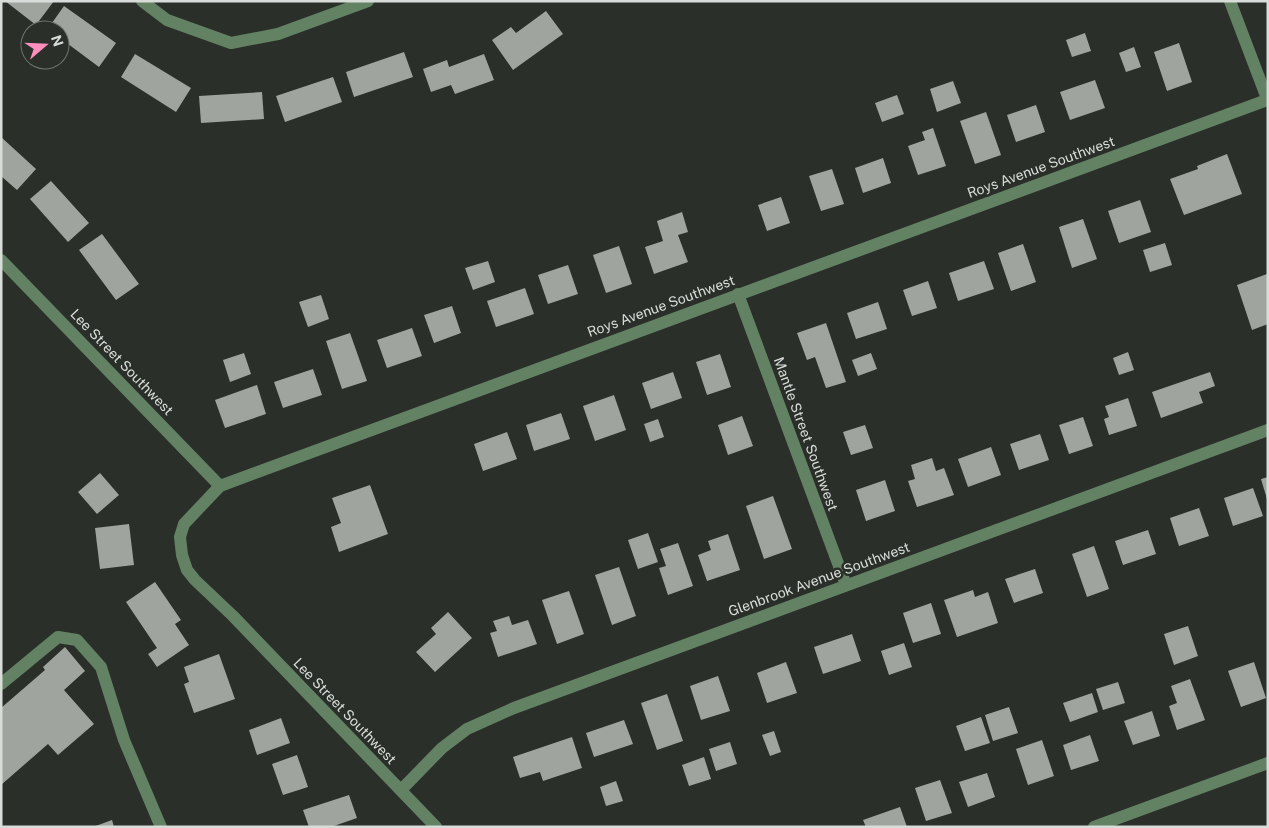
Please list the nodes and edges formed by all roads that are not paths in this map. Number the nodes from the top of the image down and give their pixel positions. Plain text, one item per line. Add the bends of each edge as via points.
1 (142, 1) edge
2 (368, 1) edge
3 (1230, 1) edge
4 (1268, 100) edge
5 (1, 260) edge
6 (738, 294) junction
7 (1268, 430) edge
8 (220, 486) junction
9 (846, 584) junction
10 (233, 616) joint
11 (1, 684) edge
12 (1268, 763) edge
13 (401, 790) junction
14 (161, 827) edge
15 (436, 827) edge
16 (1094, 827) edge

1 - 2 street via 167,20 231,43 278,34
3 - 4 street
4 - 6 street, Roys Avenue Southwest
5 - 8 street, Lee Street Southwest
6 - 8 street, Roys Avenue Southwest
6 - 9 street, Mantle Street Southwest
7 - 9 street, Glenbrook Avenue Southwest
8 - 10 street, Roys Avenue Southwest via 184,524 180,537 187,570
9 - 13 street, Glenbrook Avenue Southwest via 514,708 467,729 442,748
10 - 13 street, Lee Street Southwest
11 - 14 street via 58,638 77,640 101,667 124,740
12 - 16 street
13 - 15 street, Lee Street Southwest

